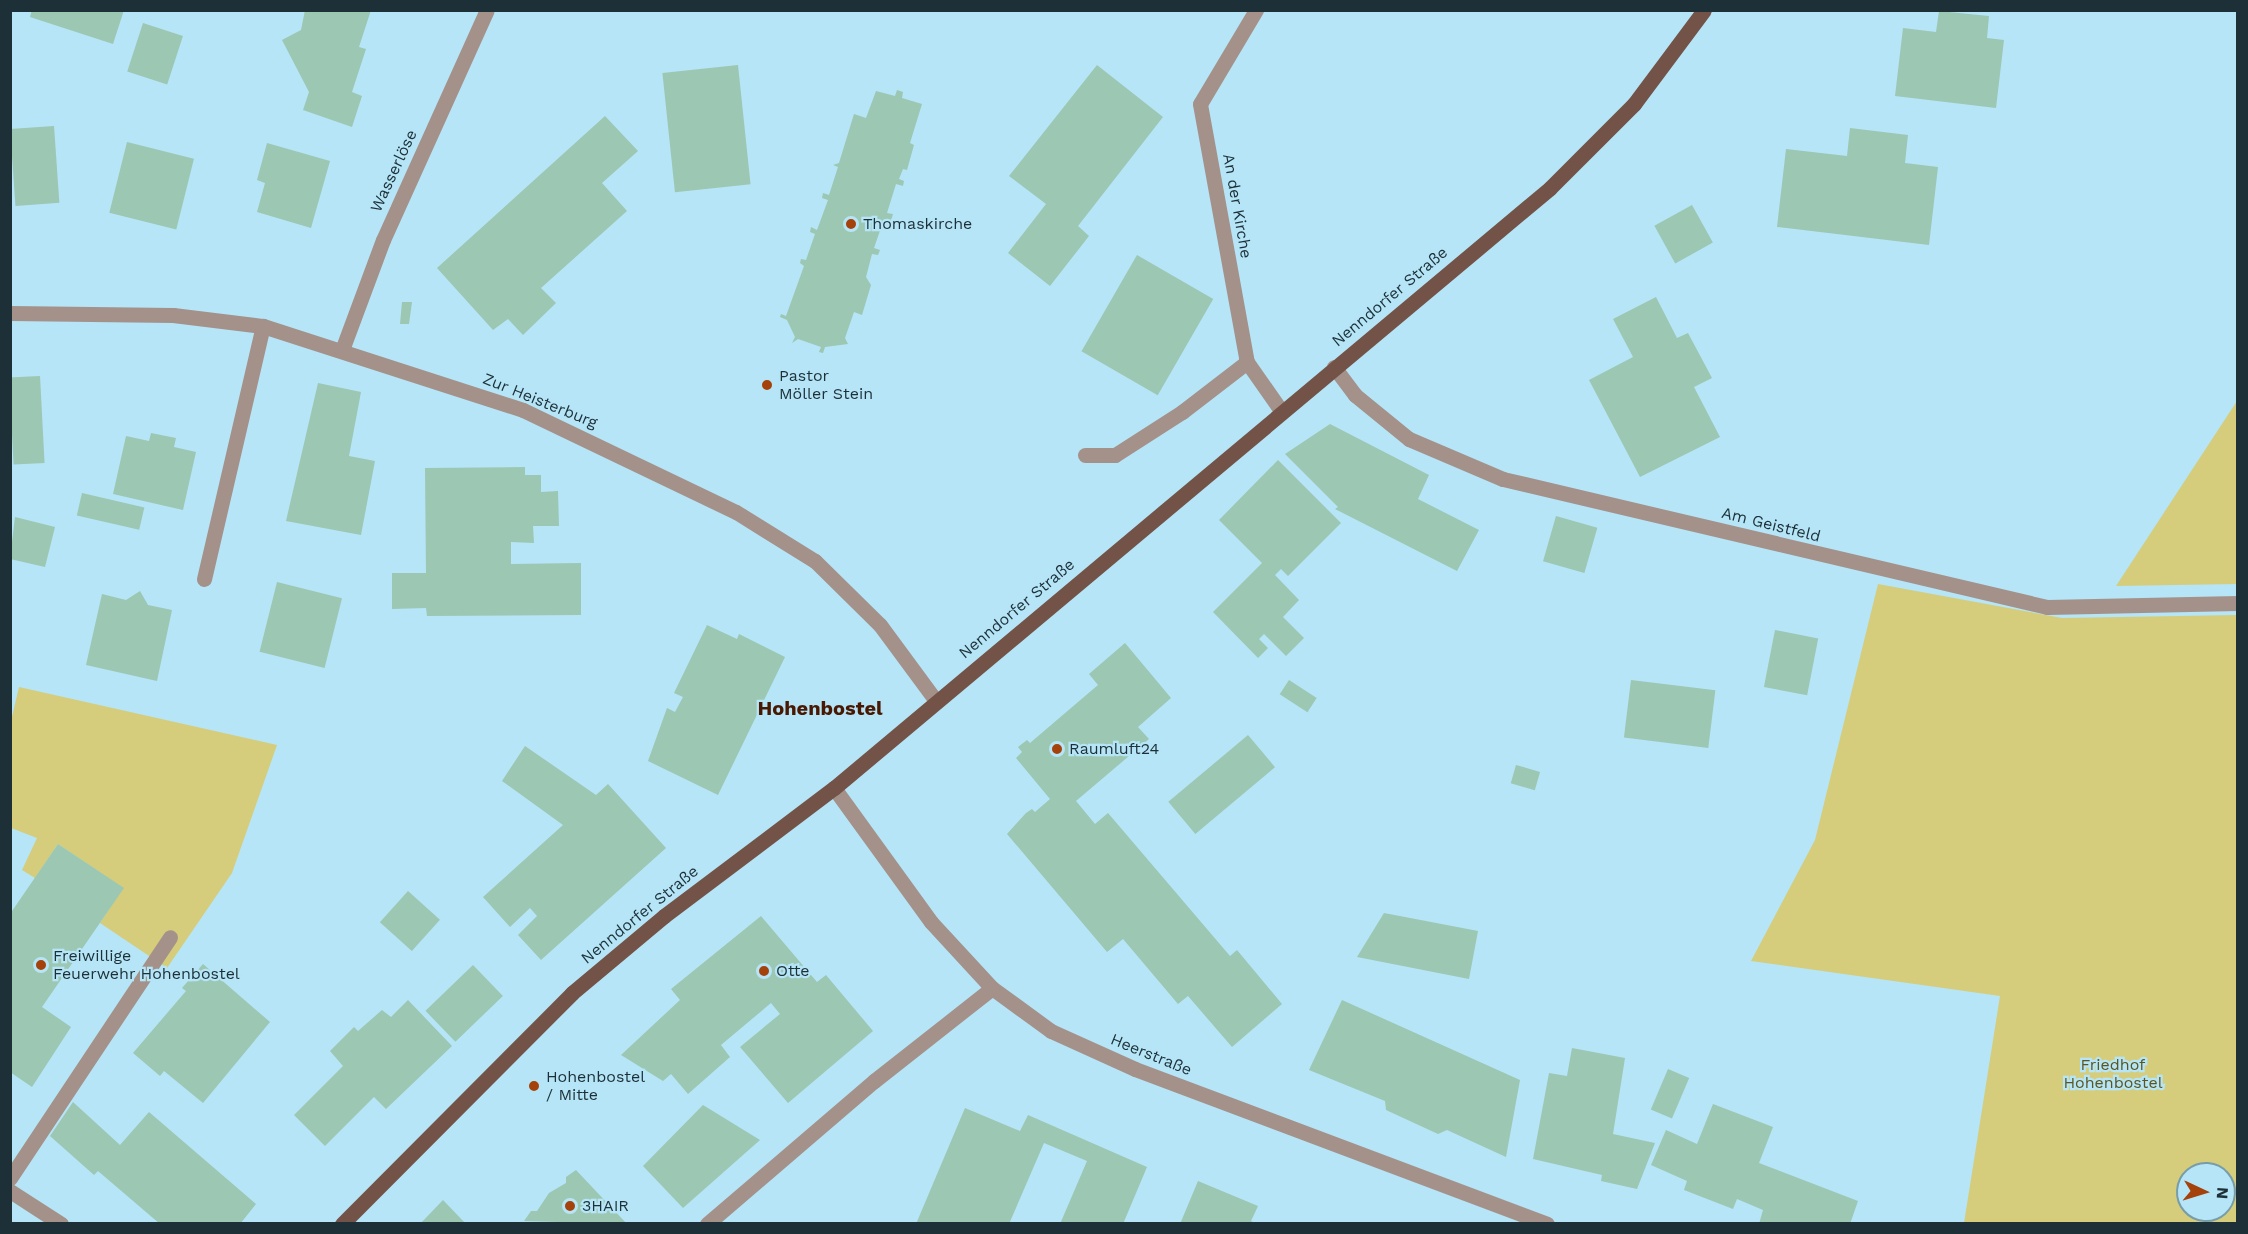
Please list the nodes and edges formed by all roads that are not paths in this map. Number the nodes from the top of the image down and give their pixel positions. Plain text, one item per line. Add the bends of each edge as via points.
1 (487, 10) edge
2 (1256, 10) edge
3 (1704, 10) edge
4 (10, 314) edge
5 (262, 326) junction
6 (342, 350) junction
7 (1247, 362) junction
8 (1334, 367) junction
9 (1282, 412) junction
10 (1084, 455) dead end
11 (204, 579) dead end
12 (2238, 603) edge
13 (936, 700) junction
14 (834, 788) junction
15 (170, 937) dead end
16 (992, 988) junction
17 (10, 1178) edge
18 (10, 1191) edge
19 (61, 1224) edge
20 (342, 1224) edge
21 (706, 1224) edge
22 (1548, 1224) edge

1 - 6 street, Wasserlöse via 383,240
2 - 7 street, An der Kirche via 1200,104
3 - 8 main road, Nenndorfer Straße via 1634,104 1550,188
4 - 5 street, Zur Heisterburg via 173,315
5 - 6 street, Zur Heisterburg
5 - 11 street
6 - 13 street, Zur Heisterburg via 523,410 736,512 815,561 880,625
7 - 9 street, An der Kirche
7 - 10 street via 1182,412 1115,455
8 - 9 main road, Nenndorfer Straße
8 - 12 street, Am Geistfeld via 1355,395 1409,439 1503,479 2047,607
9 - 13 main road, Nenndorfer Straße
13 - 14 main road, Nenndorfer Straße
14 - 16 street, Heerstraße via 932,922
14 - 20 main road, Nenndorfer Straße via 663,916 572,993
15 - 17 street
16 - 21 street via 874,1081
16 - 22 street, Heerstraße via 1051,1031 1135,1069
18 - 19 street

